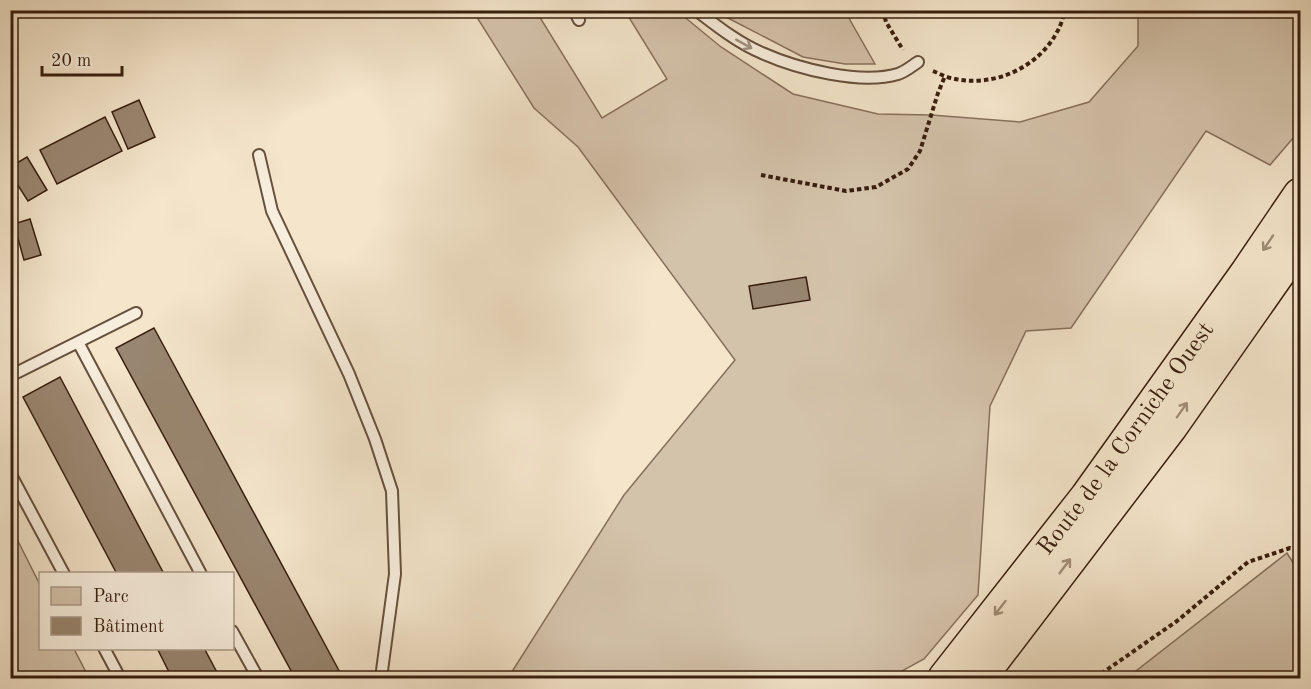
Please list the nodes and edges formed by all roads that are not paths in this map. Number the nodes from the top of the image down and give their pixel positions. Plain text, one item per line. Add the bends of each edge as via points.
1 (696, 10) edge
2 (918, 62) road end
3 (259, 155) dead end
4 (1300, 195) edge
5 (1300, 242) edge
6 (136, 313) dead end
7 (78, 342) junction
8 (10, 376) edge
9 (10, 473) edge
10 (63, 572) edge
11 (200, 572) edge
12 (234, 636) edge
13 (105, 650) edge
14 (120, 678) edge
15 (258, 678) edge
16 (381, 678) edge
17 (945, 678) edge
18 (979, 678) edge

1 -> 2 lane via 730,36 762,53 830,74 877,77 900,73
3 - 16 lane via 272,211 349,374 392,491 395,574
4 -> 17 highway, Route de la Corniche Ouest via 1087,497
18 -> 5 highway, Route de la Corniche Ouest via 1171,426
6 - 7 lane
7 - 8 lane
7 - 11 lane
9 - 10 lane
12 - 15 lane
13 - 14 lane

